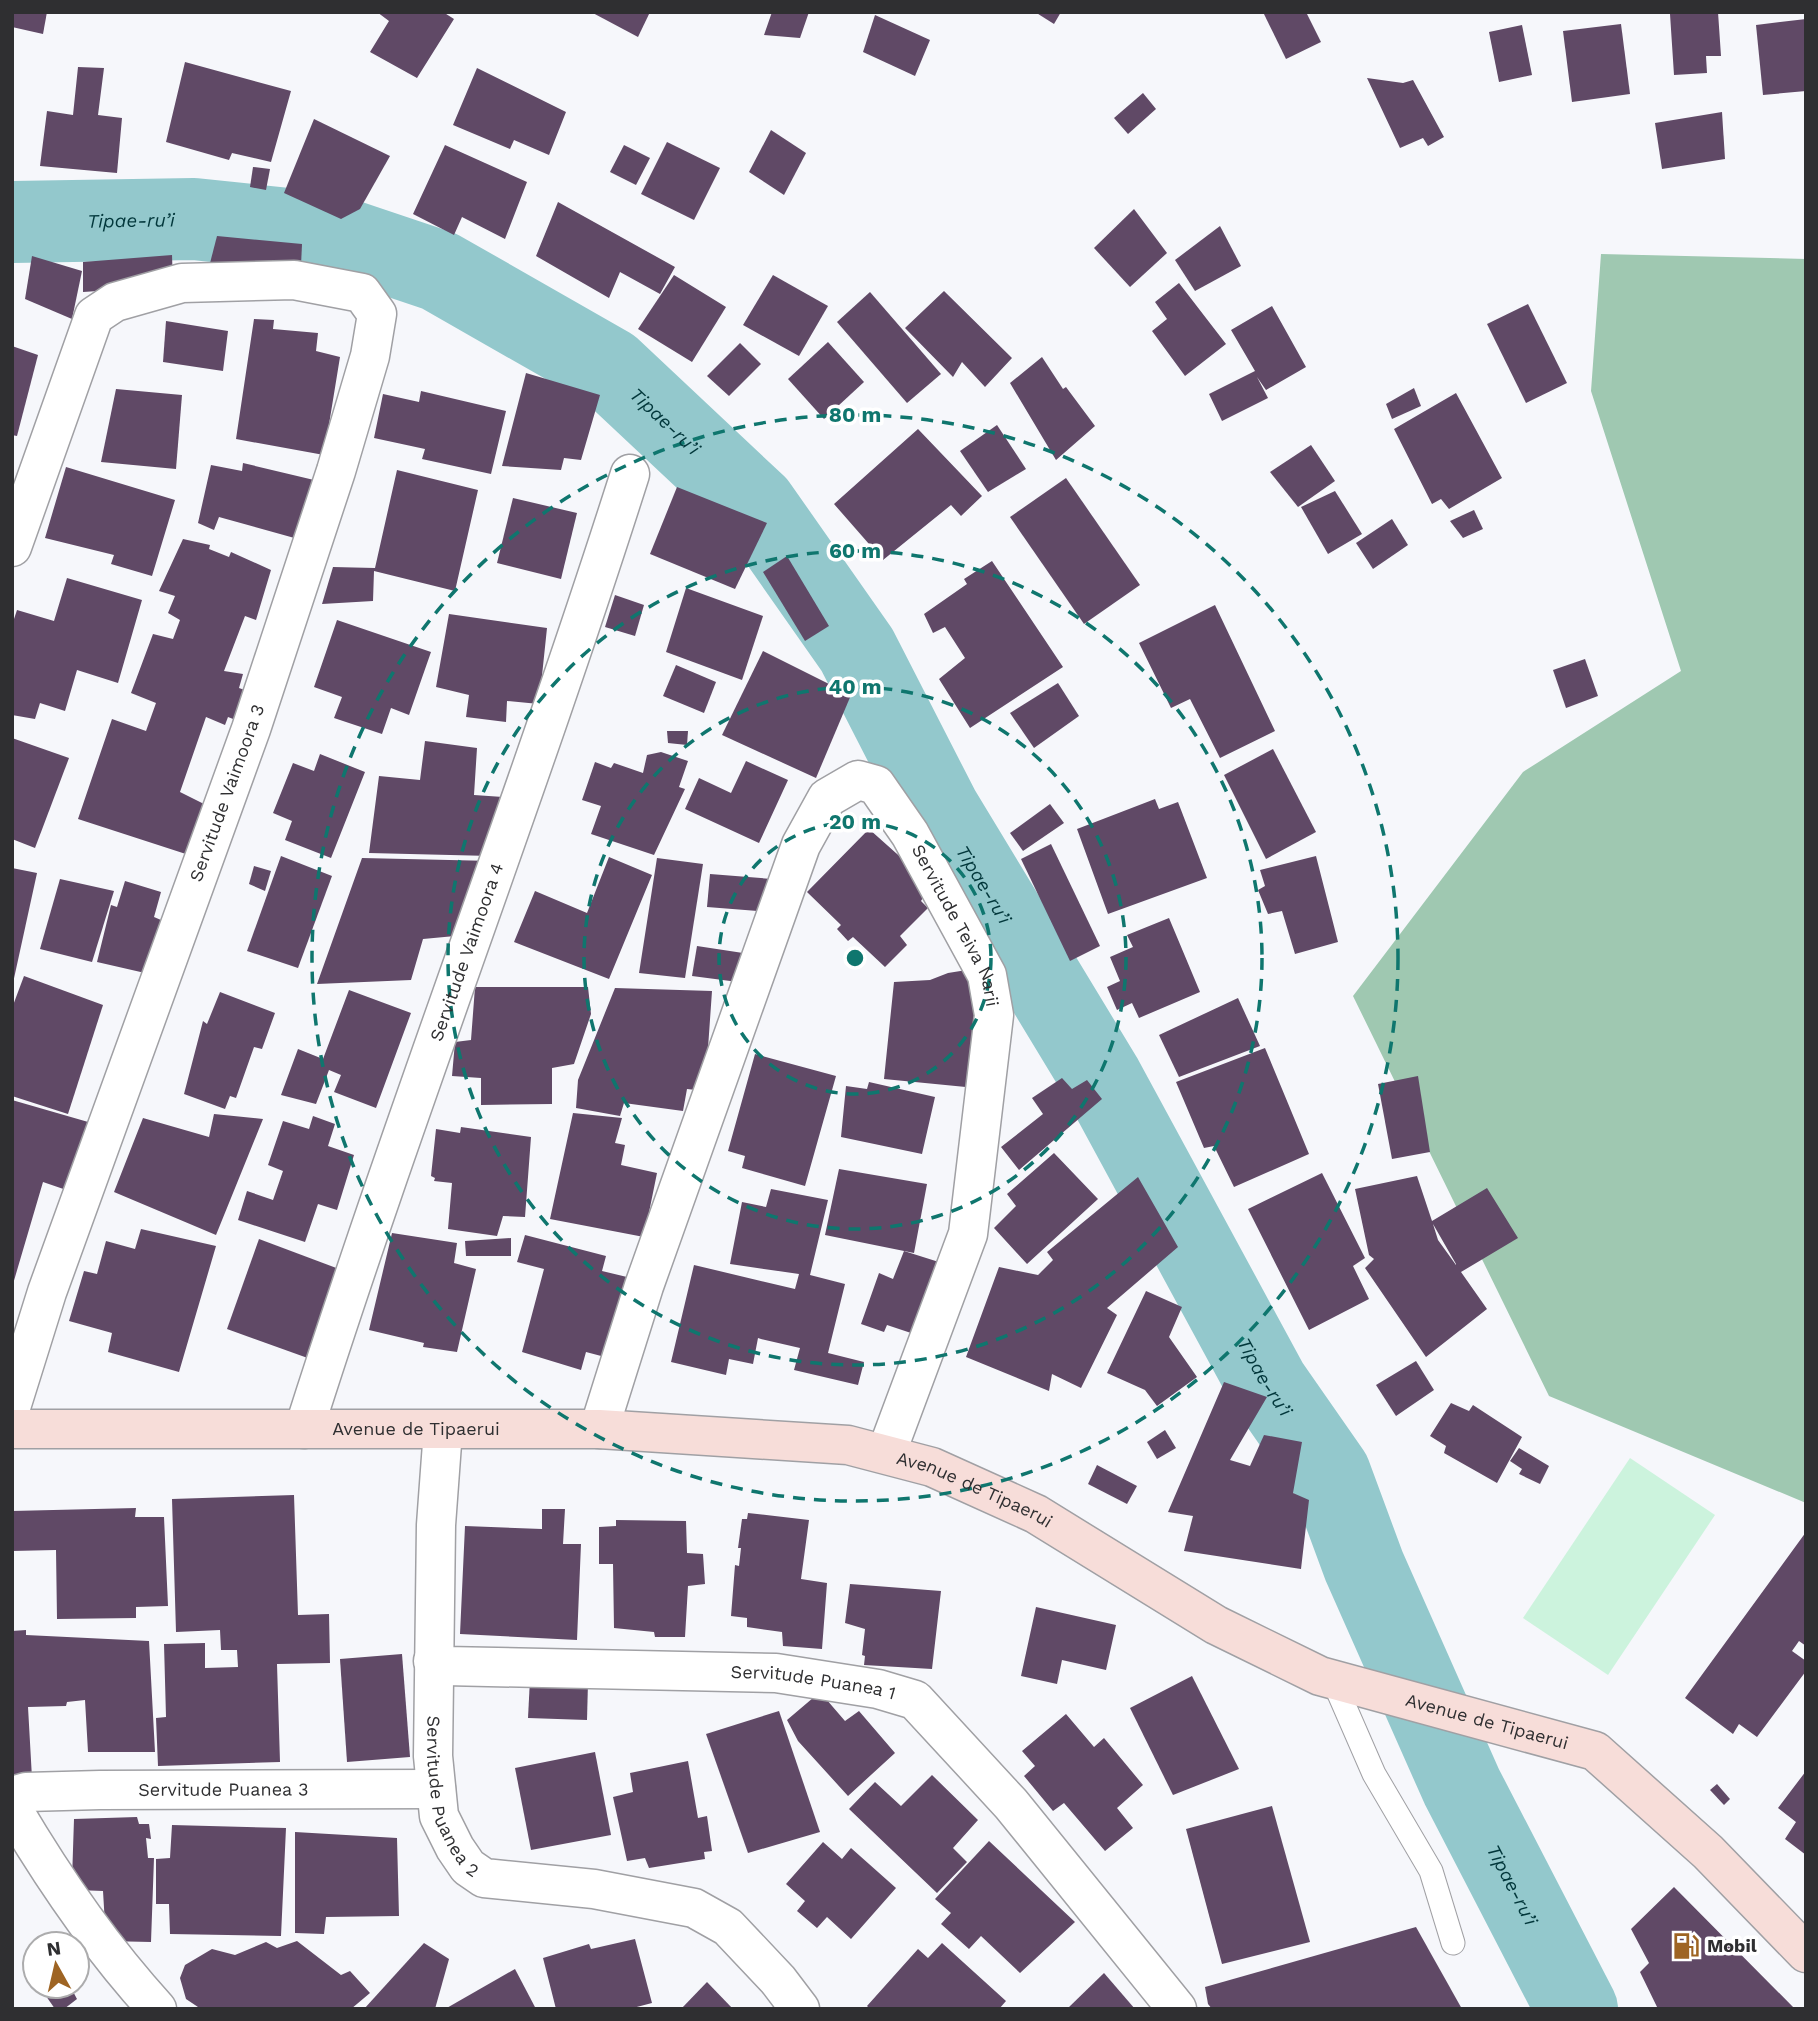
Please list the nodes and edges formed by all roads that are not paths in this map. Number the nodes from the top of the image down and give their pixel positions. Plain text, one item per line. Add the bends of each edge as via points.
1 (630, 474) dead end
2 (12, 547) edge
3 (12, 1404) edge
4 (12, 1429) edge
5 (304, 1429) junction
6 (599, 1429) junction
7 (443, 1430) junction
8 (886, 1454) junction
9 (433, 1661) junction
10 (1333, 1680) junction
11 (436, 1789) junction
12 (12, 1796) edge
13 (12, 1808) edge
14 (1453, 1943) dead end
15 (1806, 1953) edge
16 (157, 2009) edge
17 (800, 2009) edge
18 (1177, 2009) edge

1 - 5 street, Servitude Vaimoora 4 via 588,606 358,1259
2 - 3 street, Servitude Vaimoora 3 via 94,316 115,302 182,283 294,280 362,293 376,314 370,356 251,729 47,1292
4 - 5 main road, Avenue de Tipaerui
5 - 7 main road, Avenue de Tipaerui
6 - 7 main road, Avenue de Tipaerui
6 - 8 main road, Avenue de Tipaerui via 848,1445
6 - 8 street, Servitude Teiva Narii via 644,1286 801,845 827,798 858,780 876,785 910,834 988,975 994,1015 968,1234
7 - 9 street, Servitude Puanea 2
8 - 10 main road, Avenue de Tipaerui via 932,1467 1036,1514 1216,1625
9 - 11 street, Servitude Puanea 2
9 - 18 street, Servitude Puanea 1 via 445,1666 776,1673 878,1689 915,1700 1011,1804
10 - 14 lane via 1374,1774 1431,1871
10 - 15 main road, Avenue de Tipaerui via 1595,1751 1708,1852
11 - 12 street, Servitude Puanea 3 via 100,1790
11 - 17 street, Servitude Puanea 2 via 439,1816 455,1848 468,1867 484,1878 594,1889 694,1908 728,1927
13 - 16 street via 68,1899 112,1959

